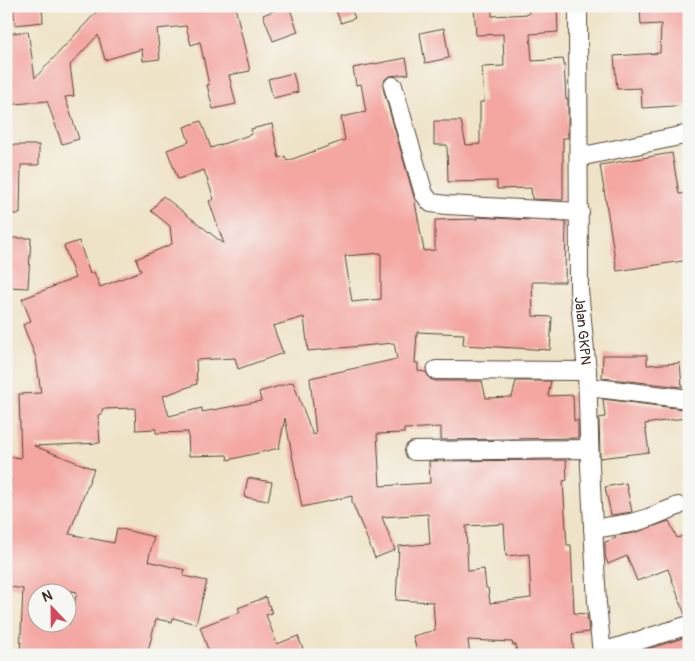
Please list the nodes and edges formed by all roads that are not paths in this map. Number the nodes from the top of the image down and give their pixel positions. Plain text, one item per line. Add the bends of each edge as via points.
1 (578, 6) edge
2 (393, 86) dead end
3 (689, 134) edge
4 (579, 158) junction
5 (580, 212) junction
6 (436, 370) dead end
7 (588, 379) junction
8 (689, 399) edge
9 (589, 449) junction
10 (414, 451) dead end
11 (678, 506) dead end
12 (593, 529) junction
13 (689, 625) edge
14 (602, 653) edge

1 - 4 street, Jalan GKPN
2 - 5 street via 424,194 431,203
3 - 4 street
4 - 5 street, Jalan GKPN
5 - 7 street, Jalan GKPN via 579,290
6 - 7 street
7 - 8 street
7 - 9 street, Jalan GKPN
9 - 10 street
9 - 12 street, Jalan GKPN
11 - 12 street via 631,523
12 - 14 street, Jalan GKPN
13 - 14 street

